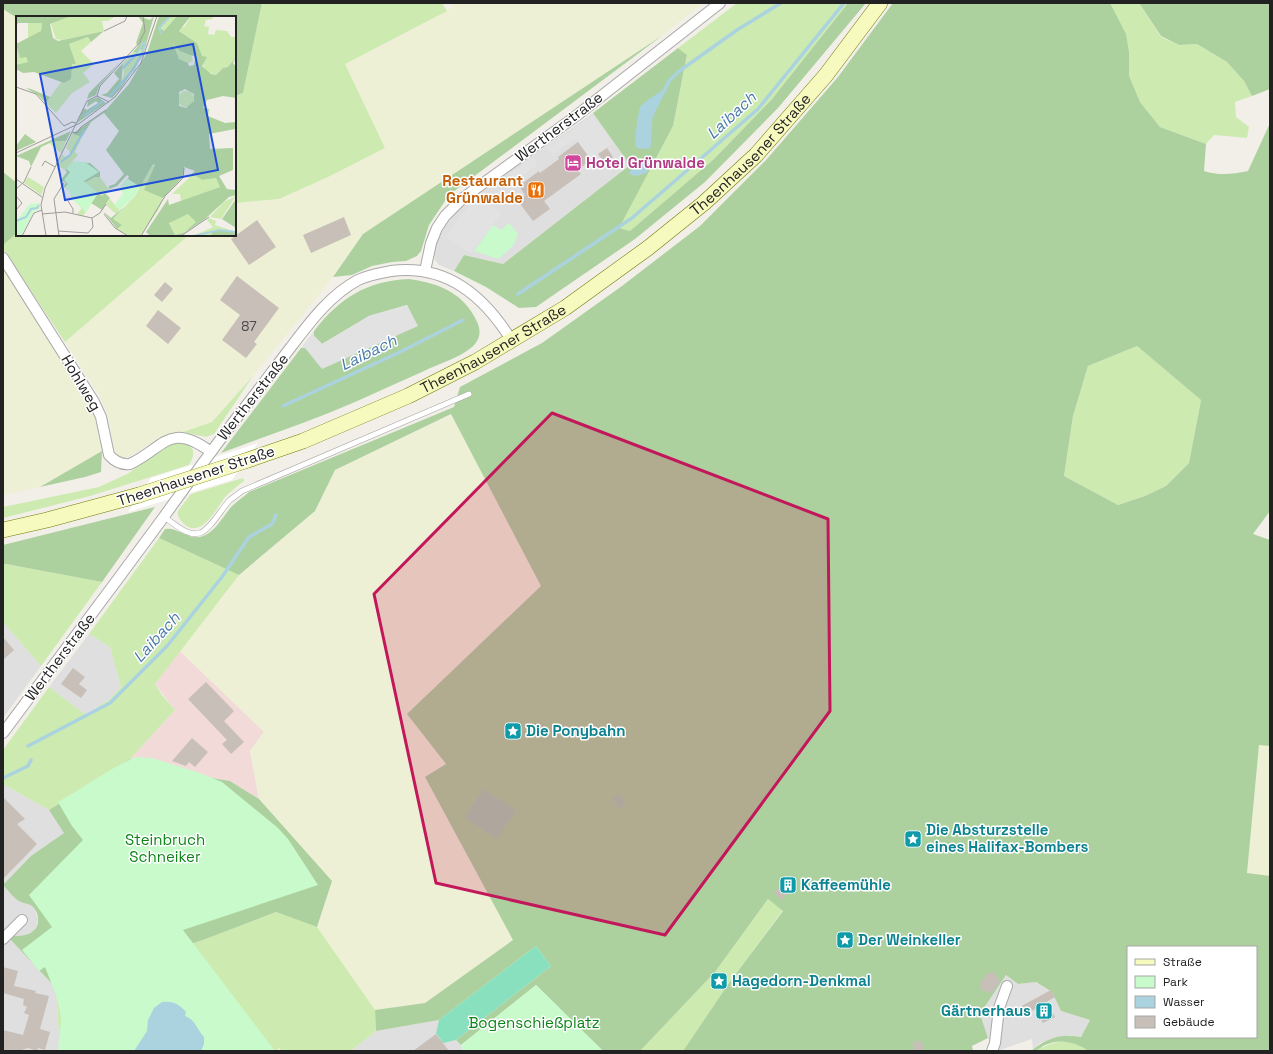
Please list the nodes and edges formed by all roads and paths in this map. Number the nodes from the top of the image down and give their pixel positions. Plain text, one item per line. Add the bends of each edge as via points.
1 (720, 3) edge
2 (880, 3) edge
3 (3, 258) edge
4 (425, 271) junction
5 (512, 341) junction
6 (469, 394) dead end
7 (211, 452) junction
8 (164, 517) junction
9 (3, 530) edge
10 (3, 733) edge
11 (22, 920) dead end
12 (3, 939) edge
13 (1007, 986) dead end
14 (992, 1051) edge

1 - 4 street, Wertherstraße via 576,116 463,198 437,228
2 - 5 main road, Theenhausener Straße via 826,75 756,155 648,248 565,308
3 - 7 street, Hohlweg via 94,402 101,417 109,456 113,460 124,465 130,464 159,444 178,438 194,441
4 - 5 street, Wertherstraße via 461,285 476,296 503,326
4 - 7 street, Wertherstraße via 405,269 381,272 359,280 335,296 313,319
5 - 9 main road, Theenhausener Straße, bridge via 408,396 303,441 139,495
6 - 8 lane via 242,490 200,533 186,531
7 - 8 street, Wertherstraße
8 - 10 street, Wertherstraße
11 - 12 street
13 - 14 street via 999,1008

